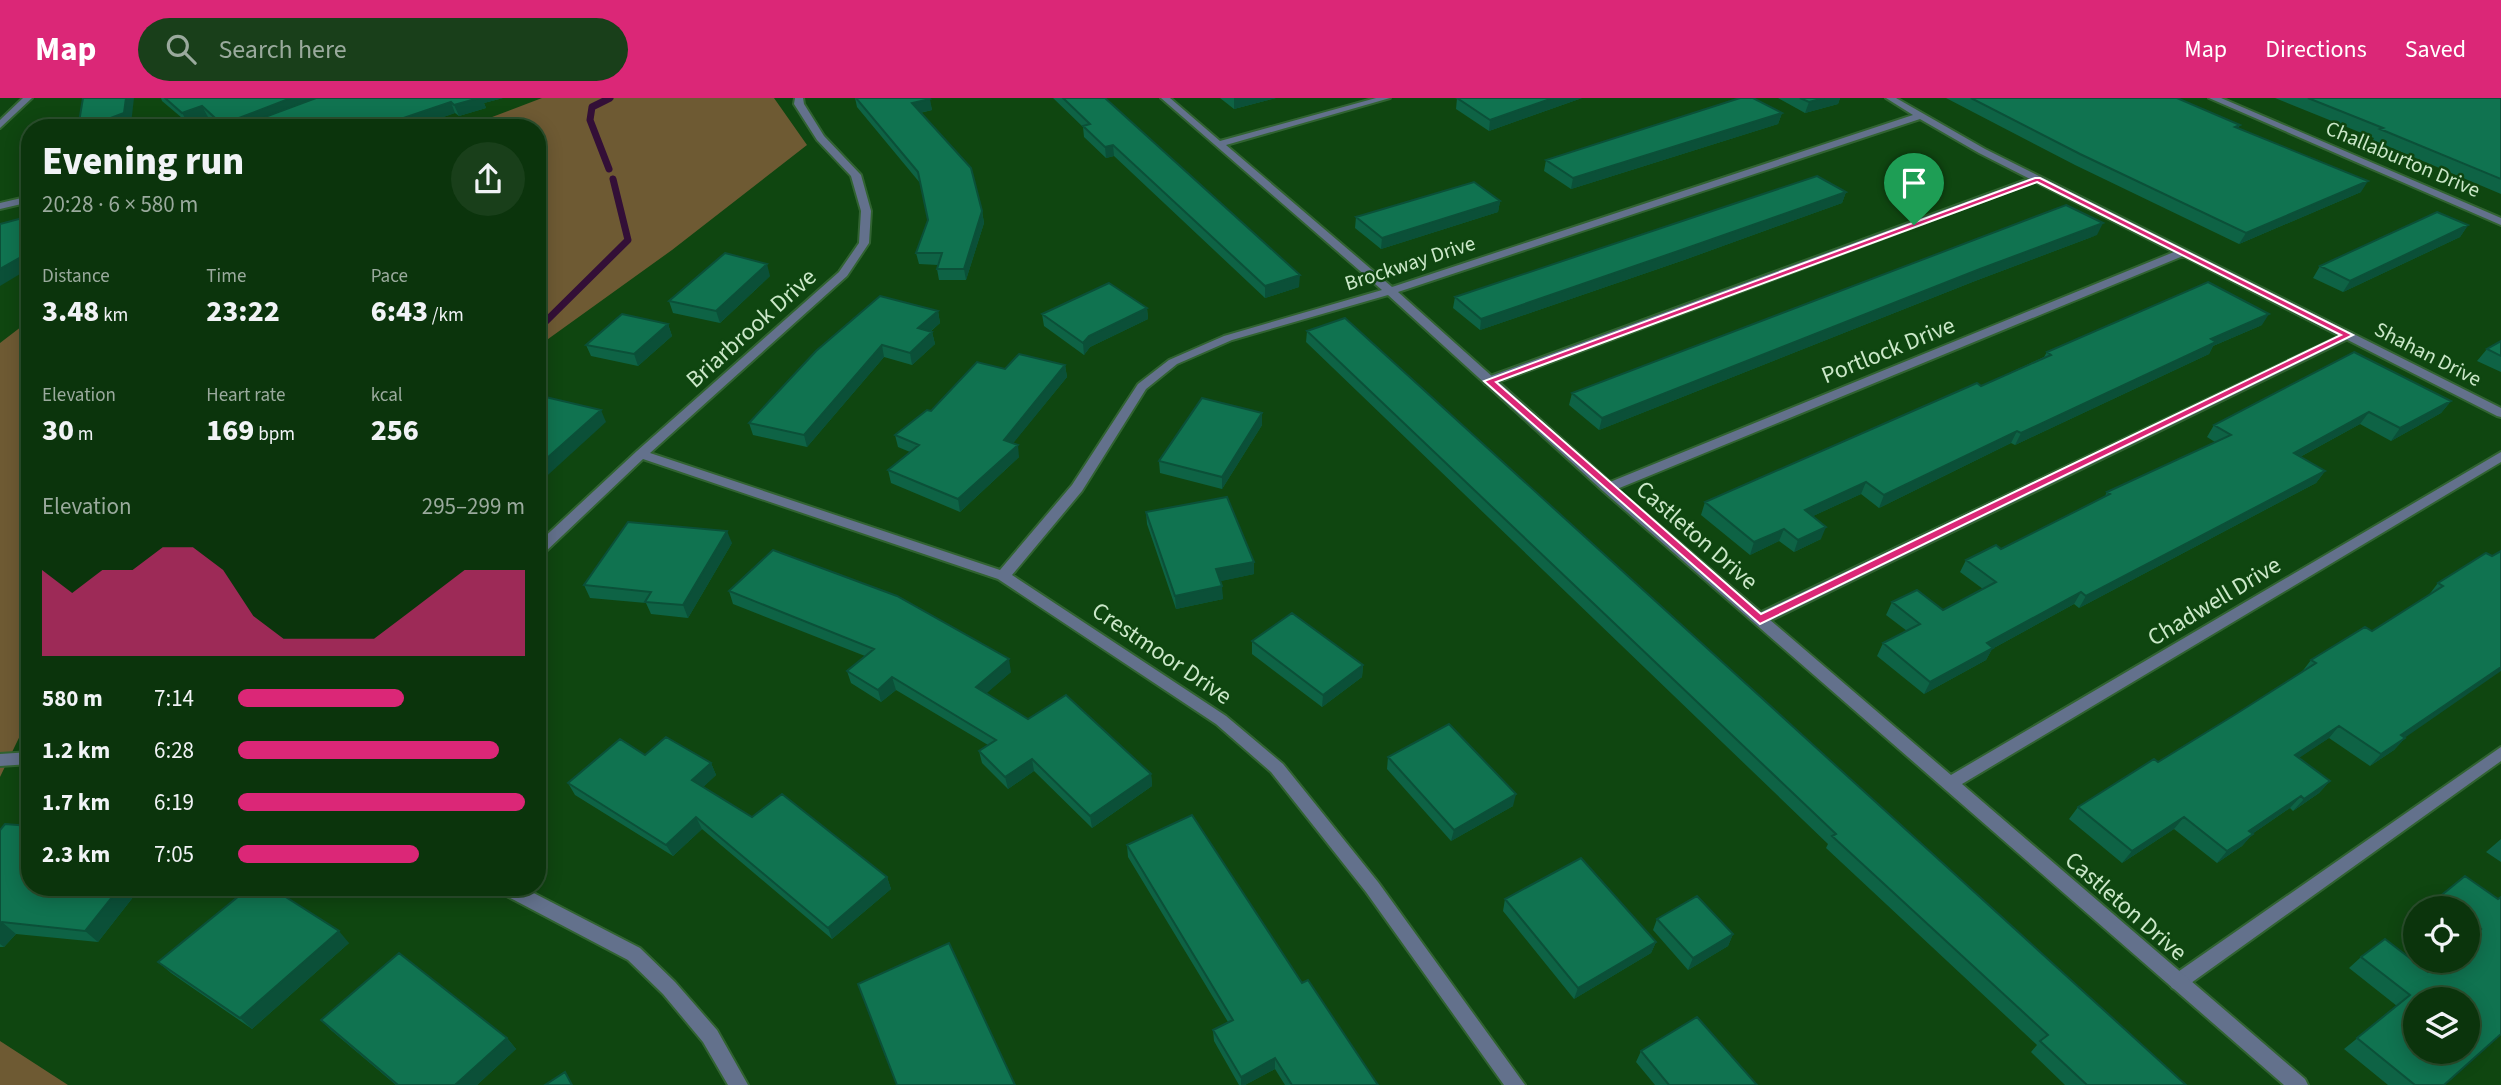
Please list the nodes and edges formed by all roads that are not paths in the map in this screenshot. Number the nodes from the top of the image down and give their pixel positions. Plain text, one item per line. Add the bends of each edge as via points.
1 (28, 98) edge
2 (799, 98) edge
3 (1165, 98) edge
4 (1386, 98) edge
5 (1891, 98) edge
6 (2213, 98) edge
7 (1920, 116) junction
8 (0, 125) edge
9 (1219, 144) junction
10 (2038, 179) junction
11 (21, 201) edge
12 (0, 206) edge
13 (2501, 222) edge
14 (2184, 252) junction
15 (1390, 291) junction
16 (2348, 335) junction
17 (1489, 381) junction
18 (2501, 413) edge
19 (640, 454) junction
20 (2501, 456) edge
21 (1608, 488) junction
22 (546, 543) edge
23 (1003, 576) junction
24 (1760, 619) junction
25 (2501, 753) edge
26 (21, 759) edge
27 (0, 761) edge
28 (1949, 784) junction
29 (522, 896) edge
30 (2179, 982) junction
31 (738, 1085) edge
32 (1515, 1085) edge
33 (2298, 1085) edge

1 - 8 street
2 - 19 street, Briarbrook Drive via 820,138 856,175 866,211 864,243 843,274
3 - 9 street, Castleton Drive
4 - 9 street
5 - 7 street, Shahan Drive
6 - 13 street, Challaburton Drive
7 - 10 street, Shahan Drive
7 - 15 street, Brockway Drive
9 - 15 street, Castleton Drive
10 - 14 street, Shahan Drive
10 - 17 street
11 - 12 street
14 - 16 street, Shahan Drive
14 - 21 street, Portlock Drive
15 - 17 street, Castleton Drive
15 - 23 street, Brockway Drive via 1227,338 1173,362 1142,387 1077,488
16 - 18 street, Shahan Drive
16 - 24 street
17 - 21 street, Castleton Drive
19 - 22 street, Briarbrook Drive
19 - 23 street, Crestmoor Drive
20 - 28 street, Chadwell Drive
21 - 24 street, Castleton Drive
23 - 32 street, Crestmoor Drive via 1221,720 1277,768 1372,887
24 - 28 street, Castleton Drive
25 - 30 street
26 - 27 street
28 - 30 street, Castleton Drive
29 - 31 street via 634,954 710,1036
30 - 33 street, Castleton Drive

